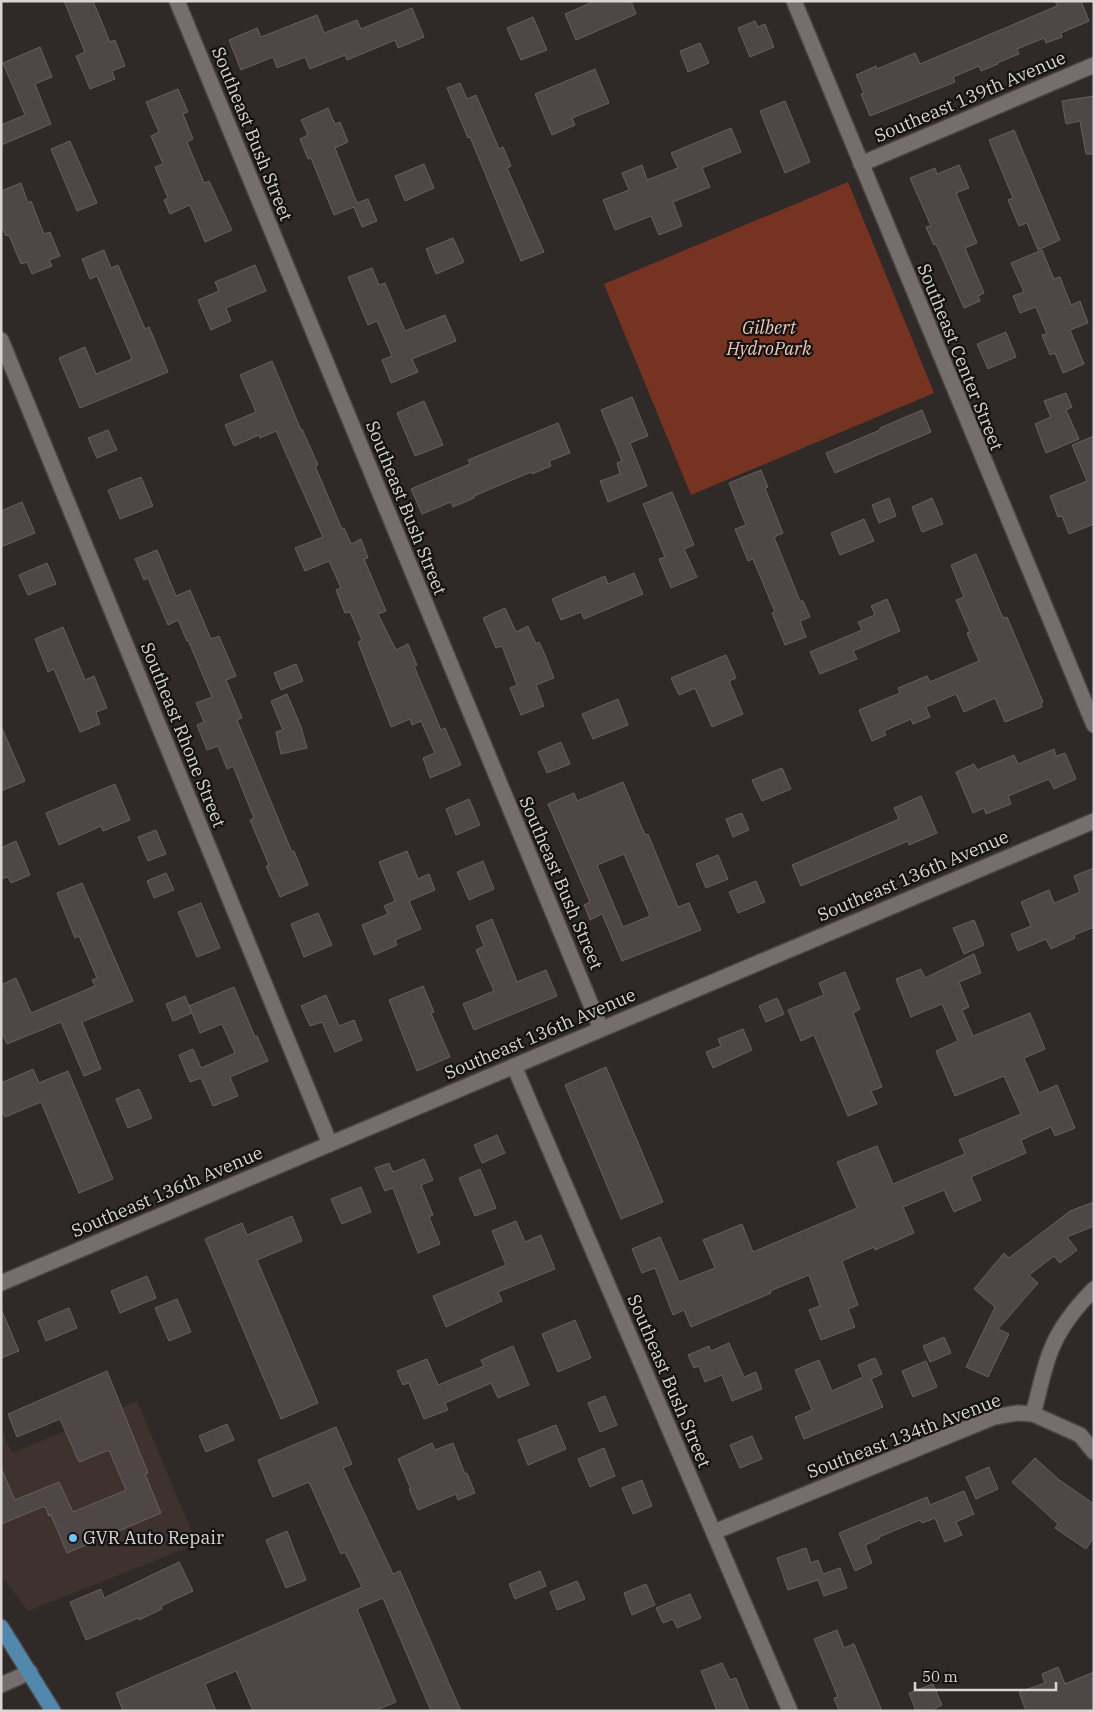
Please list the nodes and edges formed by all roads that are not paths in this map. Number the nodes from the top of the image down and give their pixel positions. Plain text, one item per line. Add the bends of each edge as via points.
1 (178, 1) edge
2 (794, 1) edge
3 (1094, 65) edge
4 (861, 164) junction
5 (1, 340) edge
6 (1094, 725) edge
7 (1094, 821) edge
8 (601, 1029) junction
9 (514, 1066) junction
10 (330, 1144) junction
11 (1, 1283) edge
12 (1094, 1289) edge
13 (1033, 1414) junction
14 (1094, 1452) edge
15 (714, 1532) junction
16 (1, 1627) edge
17 (30, 1672) junction
18 (1, 1685) edge
19 (53, 1711) edge
20 (790, 1711) edge

1 - 8 street, Southeast Bush Street
2 - 4 street, Southeast Center Street
3 - 4 street, Southeast 139th Avenue
4 - 6 street, Southeast Center Street
5 - 10 street, Southeast Rhone Street
7 - 8 street, Southeast 136th Avenue
8 - 9 street, Southeast 136th Avenue
9 - 10 street, Southeast 136th Avenue
9 - 15 street, Southeast Bush Street
10 - 11 street, Southeast 136th Avenue
12 - 13 street via 1080,1303 1051,1350
13 - 14 street via 1080,1435
13 - 15 street, Southeast 134th Avenue via 1018,1413 994,1418
15 - 20 street, Southeast Bush Street
16 - 17 main road
17 - 18 street
17 - 19 main road

